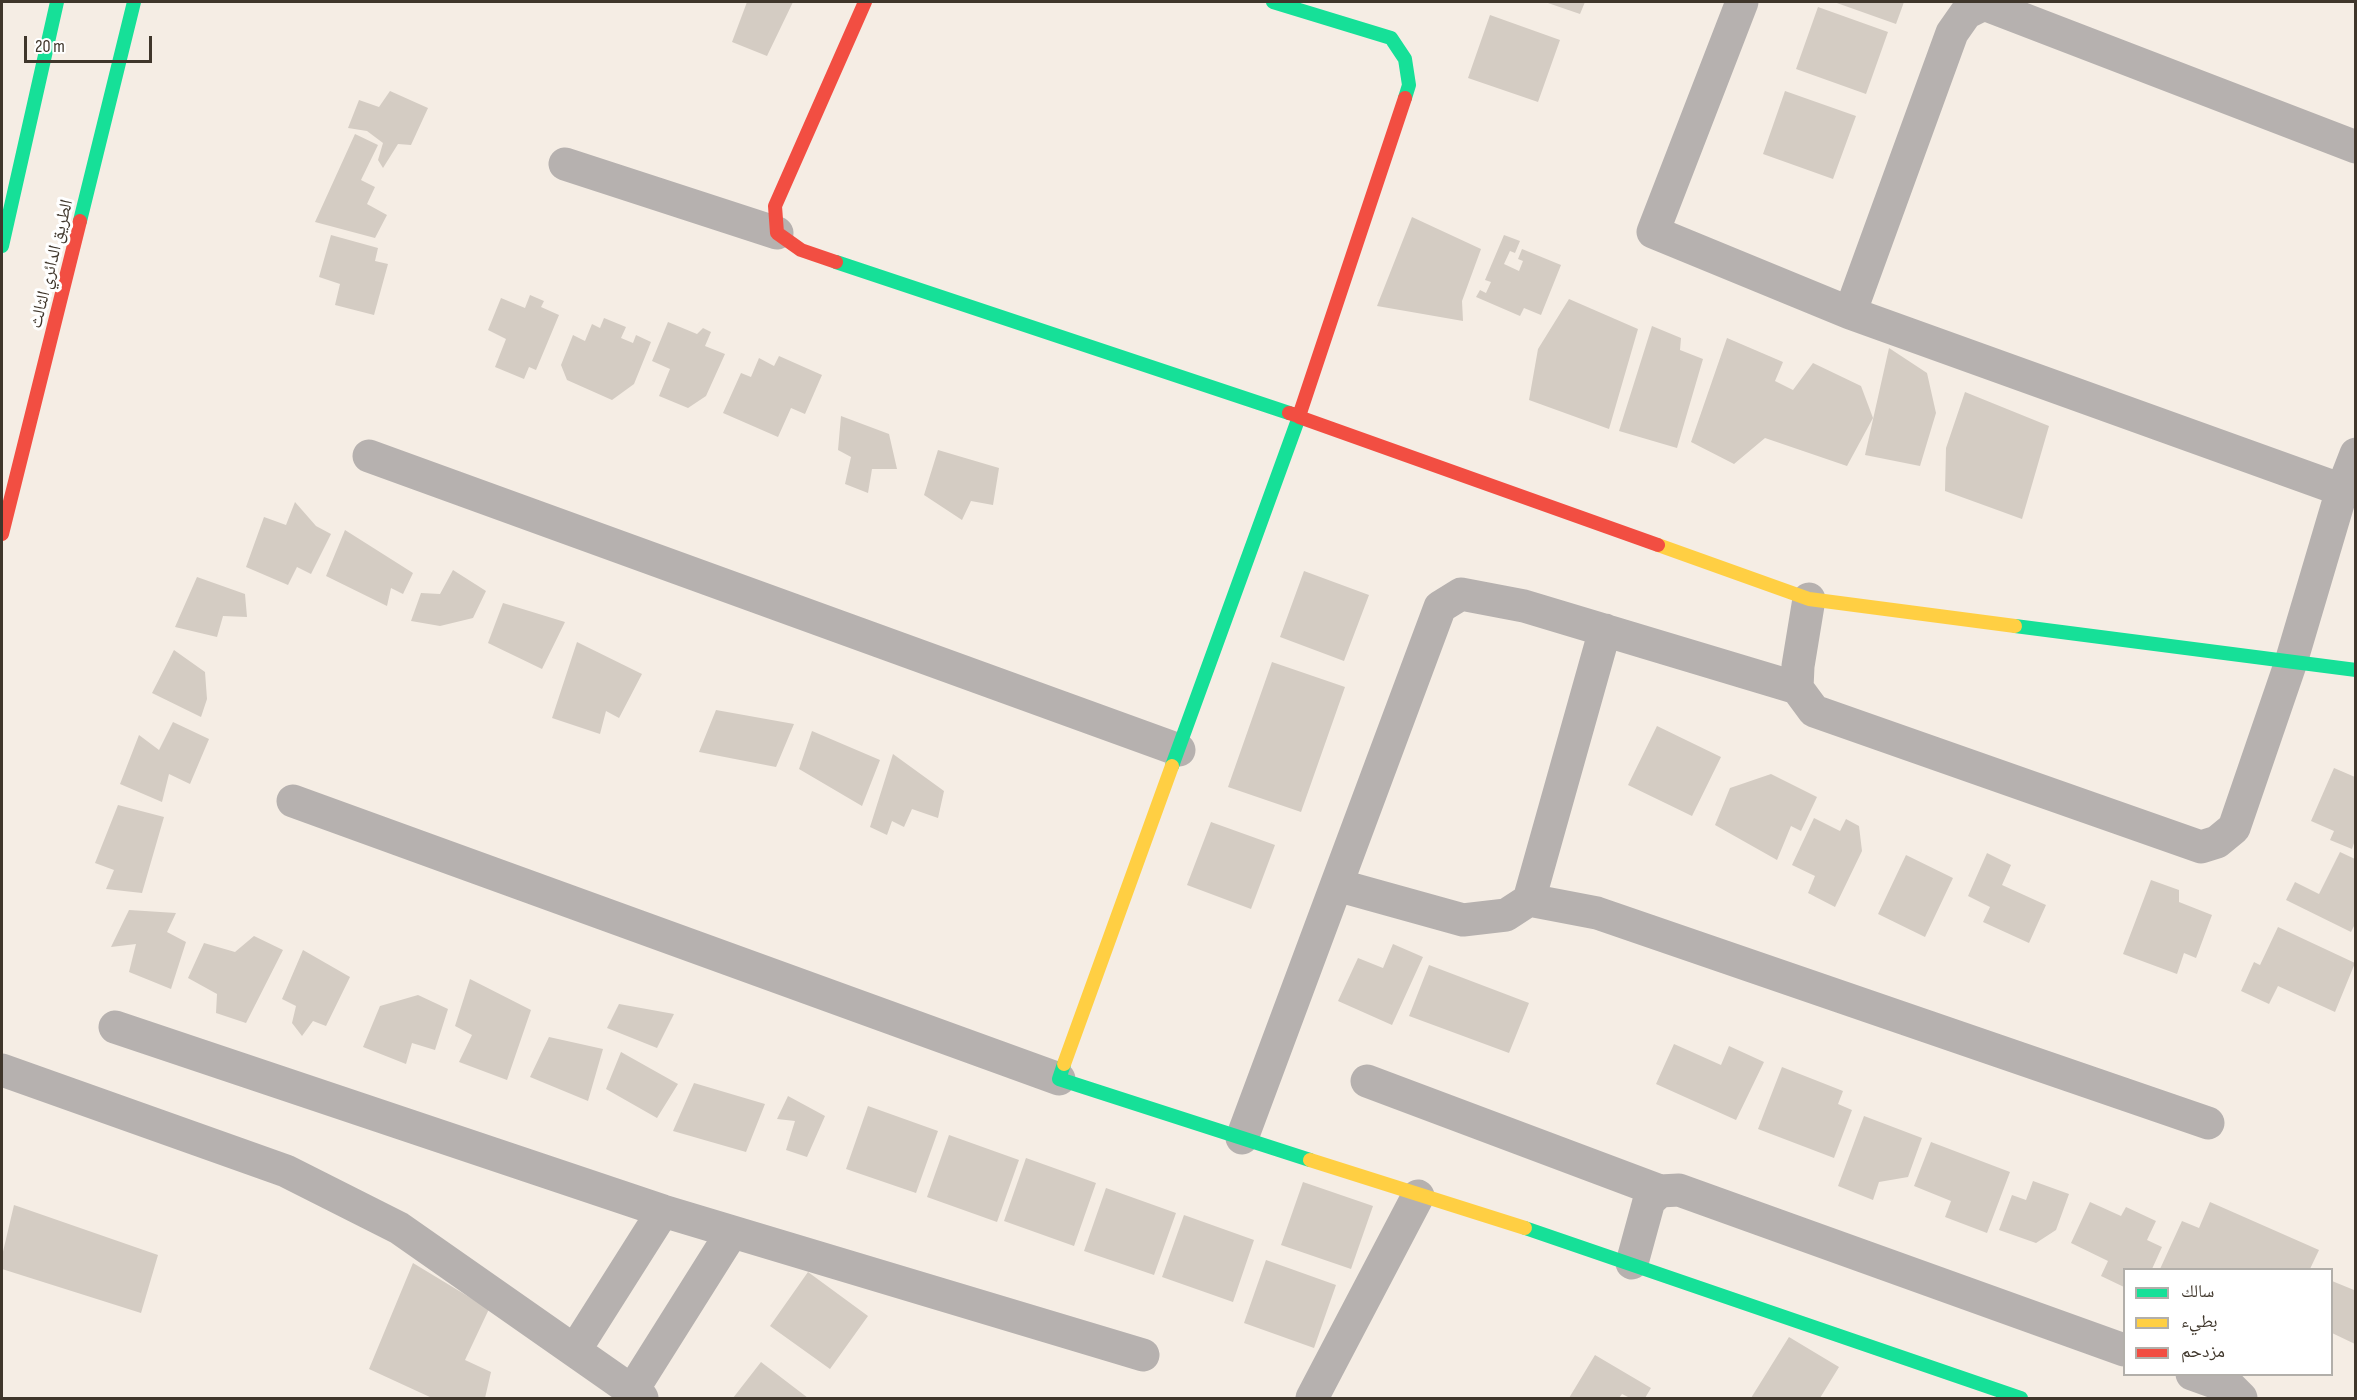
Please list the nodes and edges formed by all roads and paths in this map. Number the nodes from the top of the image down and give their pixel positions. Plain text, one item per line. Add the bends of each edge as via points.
1 (57, 2) edge
2 (134, 2) edge
3 (865, 2) edge
4 (1273, 2) edge
5 (1742, 2) edge
6 (2355, 147) edge
7 (565, 164) dead end
8 (777, 233) junction
9 (2, 246) edge
10 (1850, 313) junction
11 (1299, 416) junction
12 (2355, 454) edge
13 (369, 456) dead end
14 (2342, 490) junction
15 (2, 534) edge
16 (1809, 599) junction
17 (1605, 630) junction
18 (2291, 662) junction
19 (2355, 670) edge
20 (1797, 688) junction
21 (1179, 750) junction
22 (293, 801) dead end
23 (1337, 885) junction
24 (1529, 900) junction
25 (115, 1027) dead end
26 (2, 1070) edge
27 (1059, 1079) junction
28 (1367, 1081) dead end
29 (2208, 1123) dead end
30 (1242, 1138) junction
31 (1660, 1191) junction
32 (1418, 1196) junction
33 (663, 1210) junction
34 (732, 1232) junction
35 (1632, 1263) junction
36 (575, 1350) junction
37 (2123, 1350) edge
38 (1143, 1355) dead end
39 (2197, 1376) edge
40 (637, 1395) edge
41 (1312, 1398) edge
42 (2021, 1398) edge
43 (2241, 1398) edge

1 - 9 main road
2 - 15 main road, الطريق الدائري الثالث
3 - 8 main road via 775,206
4 - 11 main road via 1391,38 1405,58 1409,85
5 - 10 street via 1653,232
6 - 10 street via 1984,4 1965,13 1952,33
7 - 8 street
8 - 11 main road via 801,250
10 - 14 street
11 - 16 main road
11 - 21 main road
12 - 14 street
13 - 21 street
14 - 18 street
16 - 18 main road
16 - 20 street
17 - 20 street
17 - 23 street via 1524,606 1461,594 1440,607
17 - 24 street
18 - 19 main road
18 - 20 street via 2234,828 2217,842 2201,847 1814,711
21 - 27 main road
22 - 27 street
23 - 24 street via 1463,920 1506,915
23 - 30 street
24 - 29 street via 1597,913
25 - 33 street
26 - 36 street via 286,1171 399,1228
27 - 30 main road
28 - 31 street
30 - 32 main road
31 - 35 street via 1649,1201
31 - 37 street via 1679,1190
32 - 35 main road
32 - 41 street
33 - 34 street
33 - 36 street
34 - 38 street
34 - 40 street
35 - 42 main road
36 - 40 street
39 - 43 street via 2230,1388

